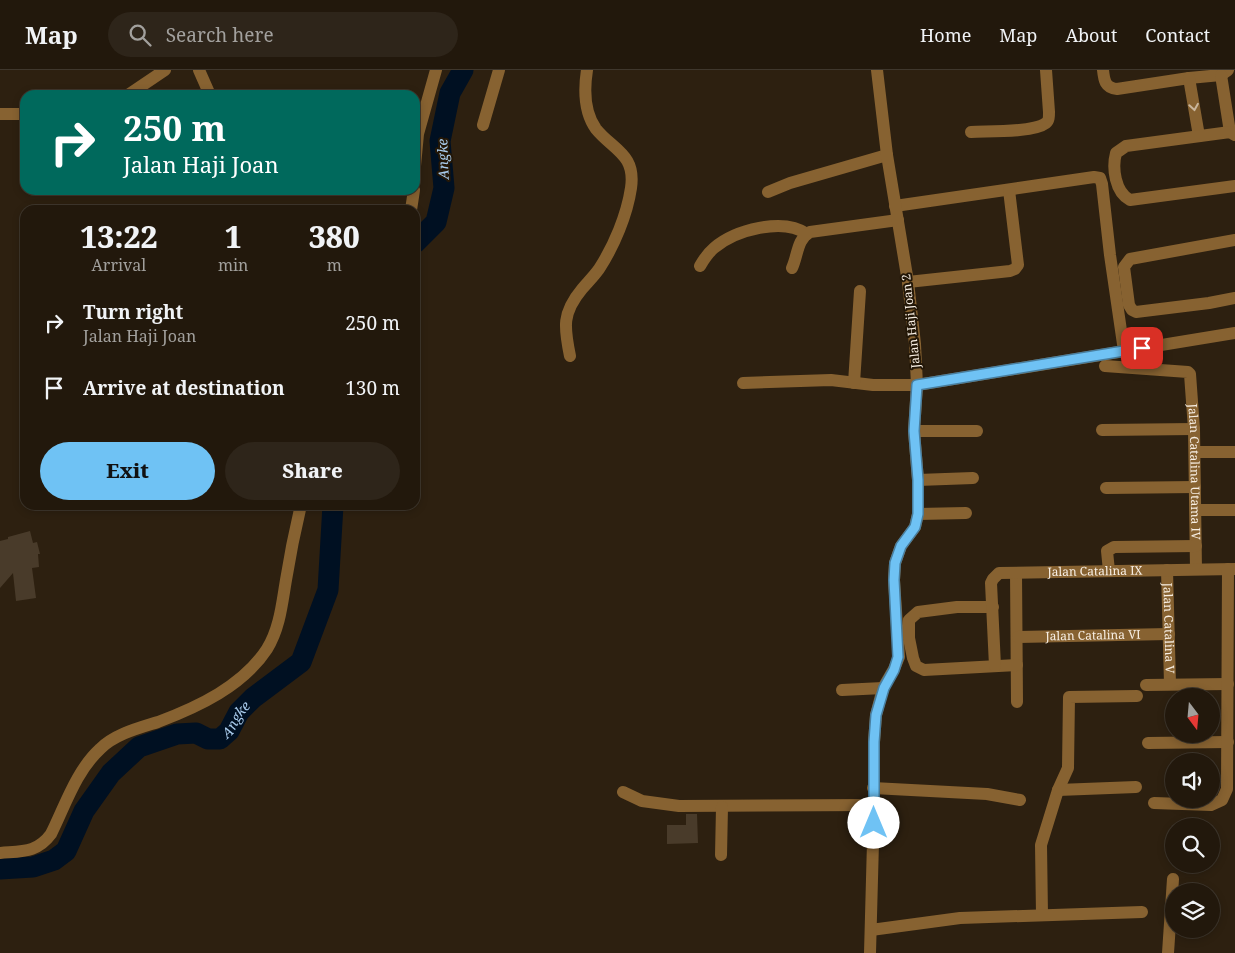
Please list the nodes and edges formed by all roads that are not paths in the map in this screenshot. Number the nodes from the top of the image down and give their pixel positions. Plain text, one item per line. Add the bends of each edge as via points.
1 (166, 70) edge
2 (199, 70) edge
3 (436, 70) edge
4 (499, 70) edge
5 (587, 70) edge
6 (877, 70) edge
7 (1046, 70) edge
8 (1102, 70) edge
9 (1225, 73) edge
10 (1189, 78) junction
11 (136, 90) edge
12 (208, 90) edge
13 (1229, 93) edge
14 (1230, 107) edge
15 (0, 114) edge
16 (20, 114) edge
17 (483, 125) dead end
18 (420, 127) edge
19 (971, 132) dead end
20 (1233, 133) edge
21 (1198, 136) junction
22 (887, 155) junction
23 (1235, 186) edge
24 (1009, 190) junction
25 (768, 192) dead end
26 (896, 206) junction
27 (898, 220) junction
28 (807, 234) junction
29 (1235, 240) edge
30 (700, 266) dead end
31 (792, 268) dead end
32 (908, 282) junction
33 (860, 291) dead end
34 (1235, 298) edge
35 (1235, 333) edge
36 (1124, 352) junction
37 (570, 356) dead end
38 (1105, 366) dead end
39 (743, 383) dead end
40 (854, 383) junction
41 (917, 385) junction
42 (1194, 429) junction
43 (1102, 430) dead end
44 (914, 431) junction
45 (977, 431) dead end
46 (1195, 452) junction
47 (1235, 452) edge
48 (973, 478) dead end
49 (918, 480) junction
50 (1195, 487) junction
51 (1106, 488) dead end
52 (299, 510) edge
53 (1196, 510) junction
54 (1235, 510) edge
55 (966, 513) dead end
56 (918, 514) junction
57 (1196, 546) junction
58 (1196, 569) junction
59 (1232, 569) edge
60 (1167, 570) junction
61 (1109, 571) junction
62 (1016, 573) junction
63 (993, 607) junction
64 (1169, 634) junction
65 (1018, 637) junction
66 (1017, 664) junction
67 (995, 666) junction
68 (1232, 666) edge
69 (1170, 684) junction
70 (1228, 684) junction
71 (1146, 685) dead end
72 (884, 688) junction
73 (842, 690) dead end
74 (1137, 696) dead end
75 (1017, 702) dead end
76 (1228, 742) junction
77 (1148, 743) dead end
78 (1136, 787) dead end
79 (873, 788) junction
80 (1058, 790) junction
81 (623, 792) dead end
82 (1020, 800) dead end
83 (1154, 803) dead end
84 (874, 804) junction
85 (722, 807) junction
86 (0, 852) edge
87 (721, 855) dead end
88 (1173, 879) dead end
89 (1142, 912) dead end
90 (1042, 915) junction
91 (872, 930) junction
92 (870, 953) edge
93 (1168, 953) edge

1 - 11 street
2 - 12 street
3 - 18 street
4 - 17 street
5 - 37 street via 586,98 592,121 626,159 631,186 616,234 599,268 571,304 566,317
6 - 22 street, Jalan Haji Joan 2
7 - 19 street via 1049,119 1046,124 1020,130
8 - 10 street via 1104,81 1117,89
9 - 10 street
9 - 13 street
10 -> 21 street
13 - 14 street
14 - 20 street
15 - 16 street
20 - 21 street
21 - 23 street via 1133,144 1116,152 1116,182 1124,197 1136,200
22 - 25 street
22 - 26 street, Jalan Haji Joan 2
24 - 26 street
24 - 32 street via 1016,269
24 - 36 street via 1094,177 1102,180
26 - 27 street, Jalan Haji Joan 2
27 - 28 street
27 - 32 street, Jalan Haji Joan 2
28 - 30 street via 800,229 782,226 755,229 723,241 707,254
28 - 31 street via 801,240
29 - 34 street via 1130,259 1124,267 1129,305 1136,312
32 - 41 street, Jalan Haji Joan 2
33 - 40 street
35 - 36 street
36 - 41 street
38 - 42 street, Jalan Catalina Utama IV via 1188,372
39 - 40 street via 831,380
40 - 41 street
41 - 44 street, Jalan Haji Joan 2
42 - 43 street
42 - 46 street, Jalan Catalina Utama IV
44 - 45 street
44 - 49 street, Jalan Haji Joan 2
46 - 47 street
46 - 50 street, Jalan Catalina Utama IV
48 - 49 street
49 - 56 street, Jalan Haji Joan 2
50 - 51 street
50 - 53 street, Jalan Catalina Utama IV
52 - 86 street via 277,629 254,665 240,679 205,702 113,739 100,748 82,771 45,842 27,851
53 - 54 street
53 - 57 street, Jalan Catalina Utama IV
55 - 56 street
56 - 72 street, Jalan Haji Joan 2 via 915,527 901,546 895,563 898,657
57 - 58 street, Jalan Catalina Utama IV
57 - 61 street via 1114,547 1107,551
58 - 59 street, Jalan Catalina IX
58 - 60 street, Jalan Catalina IX
59 - 68 street
60 - 61 street, Jalan Catalina IX
60 - 64 street, Jalan Catalina V
61 - 62 street, Jalan Catalina IX
62 - 63 street, Jalan Catalina IX via 1003,572 995,576 992,583
62 - 65 street
63 - 67 street
63 - 67 street via 918,612 909,620 909,638 913,658 920,668
64 - 65 street, Jalan Catalina VI
64 - 69 street, Jalan Catalina V
65 - 66 street
66 - 67 street
66 - 75 street
68 - 70 street
69 - 70 street
69 - 71 street
70 - 76 street
72 - 73 street
72 - 79 street, Jalan Haji Joan 2 via 876,715
74 - 80 street via 1069,697 1068,768
76 - 77 street
76 - 83 street via 1227,789 1222,800 1211,805
78 - 80 street
79 - 82 street via 987,794
79 - 84 street, Jalan Haji Joan 2
80 - 90 street via 1041,845
81 - 85 street via 660,805
84 - 85 street
84 - 91 street, Jalan Haji Joan 2
85 - 87 street
88 - 93 street
89 - 90 street
90 - 91 street via 960,918
91 - 92 street, Jalan Haji Joan 2

